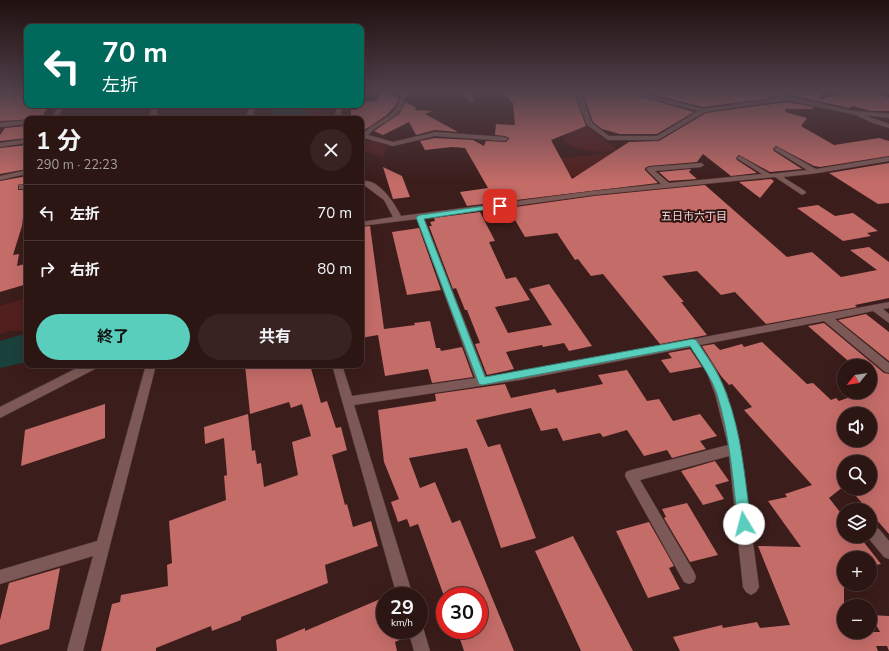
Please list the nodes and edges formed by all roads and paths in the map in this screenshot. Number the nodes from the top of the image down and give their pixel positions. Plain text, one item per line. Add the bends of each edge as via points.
1 (380, 121) edge
2 (588, 121) edge
3 (686, 121) edge
4 (874, 121) edge
5 (24, 122) edge
6 (0, 125) edge
7 (889, 126) edge
8 (364, 134) edge
9 (364, 135) edge
10 (505, 139) dead end
11 (24, 141) edge
12 (0, 144) edge
13 (777, 149) dead end
14 (740, 158) dead end
15 (888, 160) edge
16 (701, 165) dead end
17 (814, 171) junction
18 (24, 173) edge
19 (772, 176) junction
20 (0, 178) edge
21 (367, 183) dead end
22 (667, 186) junction
23 (802, 193) dead end
24 (420, 217) junction
25 (398, 220) junction
26 (364, 224) edge
27 (889, 306) edge
28 (875, 308) junction
29 (828, 318) junction
30 (889, 319) edge
31 (693, 342) junction
32 (87, 368) edge
33 (150, 368) edge
34 (338, 368) edge
35 (889, 369) edge
36 (482, 381) junction
37 (347, 401) junction
38 (0, 413) edge
39 (734, 449) junction
40 (877, 538) edge
41 (103, 546) junction
42 (889, 552) edge
43 (0, 577) edge
44 (689, 577) dead end
45 (402, 587) edge
46 (751, 587) dead end
47 (419, 639) edge
48 (75, 651) edge
49 (422, 651) edge

1 - 8 street
2 - 3 street via 608,138 658,138
4 - 7 street
5 - 6 street
9 - 10 street via 393,144 435,134
11 - 12 street
13 - 17 street
14 - 19 street
15 - 17 street
16 - 22 street via 649,169
17 - 19 street
18 - 20 street
19 - 22 street
19 - 23 street
21 - 25 street via 386,196
22 - 24 street via 594,193
24 - 25 street
24 - 36 street
25 - 26 street
27 - 28 street
28 - 29 street
28 - 30 street
29 - 31 street
29 - 35 street
31 - 36 street
31 - 39 street via 722,394
32 - 38 street
33 - 41 street
34 - 37 street
36 - 37 street
37 - 45 street
39 - 44 street via 631,476
39 - 46 street
40 - 42 street
41 - 43 street
41 - 48 street
47 - 49 street

